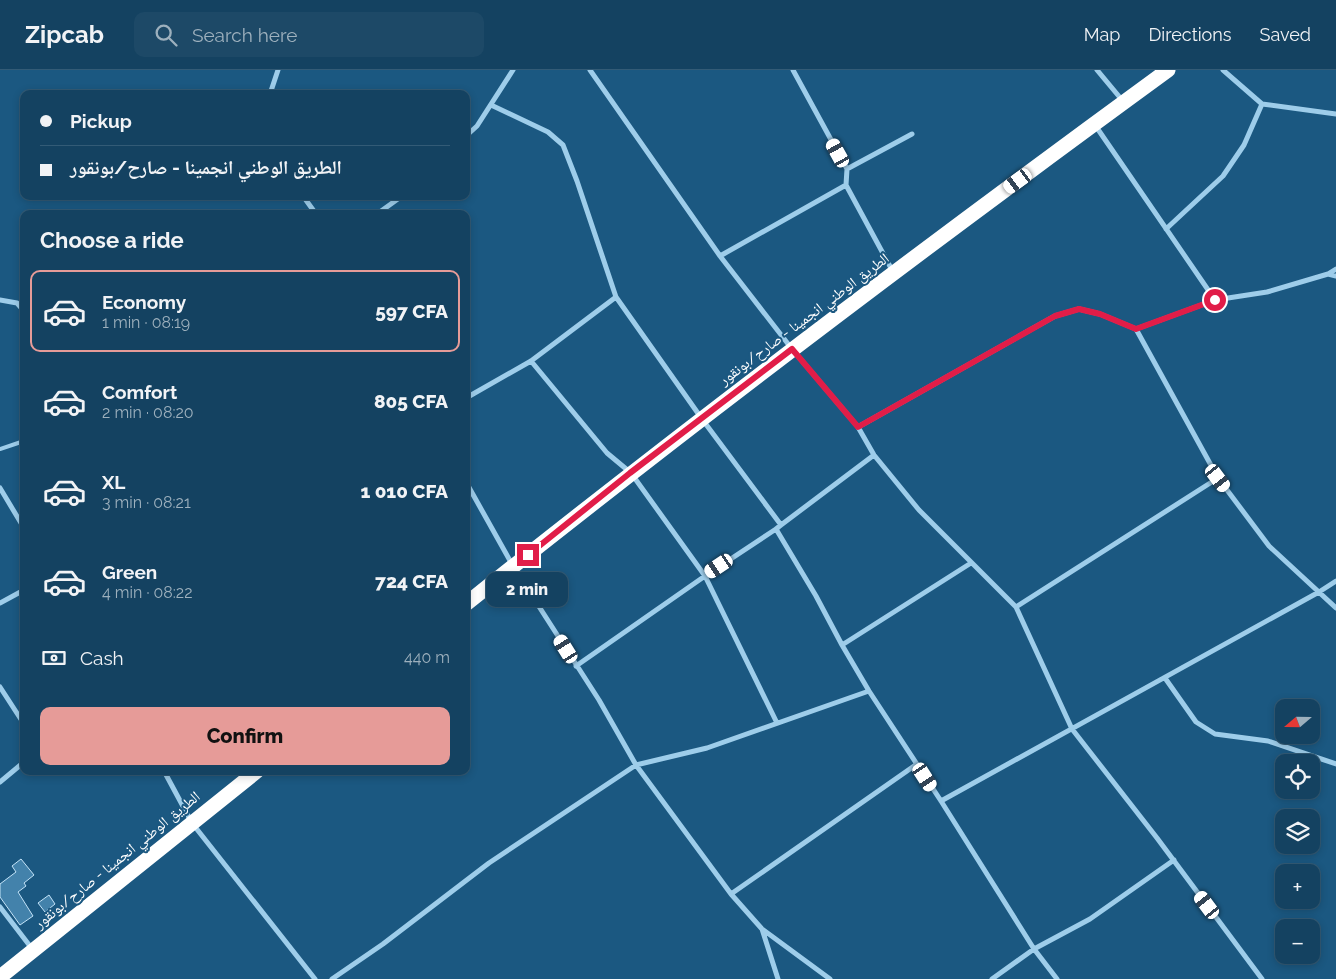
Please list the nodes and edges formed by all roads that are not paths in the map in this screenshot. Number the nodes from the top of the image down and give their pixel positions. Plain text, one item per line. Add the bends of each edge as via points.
1 (278, 70) edge
2 (513, 70) edge
3 (590, 70) edge
4 (793, 70) edge
5 (1097, 70) edge
6 (1168, 70) edge
7 (1224, 70) edge
8 (271, 90) edge
9 (1124, 102) junction
10 (491, 104) junction
11 (1262, 104) junction
12 (1336, 114) edge
13 (1095, 124) junction
14 (470, 132) edge
15 (912, 134) dead end
16 (847, 170) junction
17 (846, 185) junction
18 (305, 200) edge
19 (396, 200) edge
20 (313, 210) edge
21 (383, 210) edge
22 (1166, 229) junction
23 (720, 256) junction
24 (1336, 269) edge
25 (894, 273) junction
26 (1328, 274) junction
27 (1336, 276) edge
28 (616, 297) junction
29 (0, 300) edge
30 (1215, 300) junction
31 (20, 306) edge
32 (1136, 329) junction
33 (792, 349) junction
34 (531, 361) junction
35 (470, 396) edge
36 (702, 419) junction
37 (858, 427) junction
38 (20, 442) edge
39 (0, 449) edge
40 (874, 455) junction
41 (630, 473) junction
42 (1218, 478) junction
43 (0, 488) edge
44 (470, 489) edge
45 (20, 521) edge
46 (778, 527) junction
47 (971, 562) junction
48 (513, 566) junction
49 (705, 576) junction
50 (1336, 581) edge
51 (20, 592) edge
52 (1319, 592) junction
53 (470, 601) edge
54 (0, 603) edge
55 (1016, 607) junction
56 (1336, 608) edge
57 (842, 645) junction
58 (576, 666) junction
59 (1165, 678) junction
60 (0, 687) edge
61 (868, 690) junction
62 (20, 718) edge
63 (777, 723) junction
64 (1072, 729) junction
65 (917, 764) junction
66 (1336, 764) edge
67 (20, 765) edge
68 (636, 766) junction
69 (166, 775) edge
70 (252, 775) edge
71 (0, 782) edge
72 (941, 801) junction
73 (192, 823) junction
74 (1174, 860) junction
75 (732, 894) junction
76 (0, 907) edge
77 (762, 929) junction
78 (1034, 948) junction
79 (33, 950) junction
80 (0, 977) edge
81 (315, 979) edge
82 (332, 979) edge
83 (778, 979) edge
84 (830, 979) edge
85 (992, 979) edge
86 (1057, 979) edge
87 (1262, 979) edge

1 - 8 street
2 - 10 street
3 - 23 street
4 - 16 street
5 - 9 street
6 - 9 highway, الطريق الوطني انجمينا - صارح/بونقور
7 - 11 street
9 - 13 highway, الطريق الوطني انجمينا - صارح/بونقور
10 - 14 street
10 - 28 street via 548,132 563,145
11 - 12 street
11 - 22 street via 1244,145 1224,176
13 - 22 street
13 - 25 highway, الطريق الوطني انجمينا - صارح/بونقور
15 - 16 street
16 - 17 street
17 - 23 street
17 - 25 street
18 - 20 street
19 - 21 street
22 - 30 street
23 - 33 street
24 - 26 street
25 - 33 highway, الطريق الوطني انجمينا - صارح/بونقور
26 - 27 street
26 - 30 street via 1267,292
28 - 34 street
28 - 36 street
29 - 31 street
30 - 32 street
32 - 37 street via 1079,309 1055,316
32 - 42 street
33 - 36 highway, الطريق الوطني انجمينا - صارح/بونقور
33 - 37 street
34 - 35 street
34 - 41 street via 606,453
36 - 41 highway, الطريق الوطني انجمينا - صارح/بونقور
36 - 46 street
37 - 40 street
38 - 39 lane
40 - 46 street
40 - 47 street via 919,510
41 - 48 highway, الطريق الوطني انجمينا - صارح/بونقور
41 - 49 street
42 - 52 street via 1269,546
42 - 55 street
43 - 45 street
44 - 48 street
46 - 49 street
46 - 57 street
47 - 55 street
47 - 57 street
48 - 53 highway, الطريق الوطني انجمينا - صارح/بونقور
48 - 58 street
49 - 58 street
49 - 63 street
50 - 52 street
51 - 54 street
52 - 56 street
52 - 59 street
55 - 64 street
57 - 61 street
58 - 68 street
59 - 64 street
59 - 66 street via 1196,722 1215,734 1268,741
60 - 62 street
61 - 63 street
61 - 65 street
63 - 68 street via 707,748
64 - 72 street
64 - 74 street
65 - 72 street
65 - 75 street
67 - 71 street
68 - 75 street
68 - 82 street via 489,863
69 - 73 street
70 - 73 highway, الطريق الوطني انجمينا - صارح/بونقور
72 - 78 street
73 - 79 highway, الطريق الوطني انجمينا - صارح/بونقور
73 - 81 street
74 - 78 street via 1090,919
74 - 87 street
75 - 77 street
76 - 79 street
77 - 83 street
77 - 84 street
78 - 85 street
78 - 86 street
79 - 80 highway, الطريق الوطني انجمينا - صارح/بونقور

